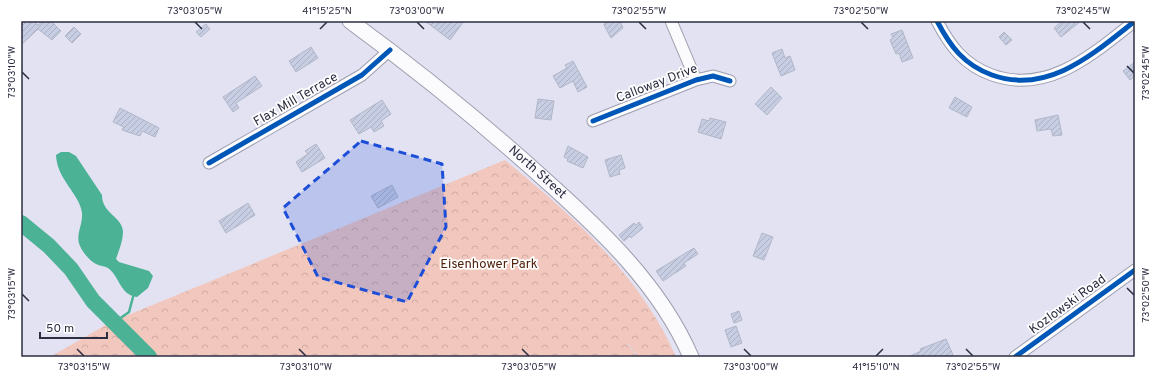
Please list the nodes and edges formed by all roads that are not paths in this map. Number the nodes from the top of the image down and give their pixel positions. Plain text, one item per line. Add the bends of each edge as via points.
1 (350, 21) edge
2 (671, 21) edge
3 (938, 21) edge
4 (1135, 21) edge
5 (390, 50) junction
6 (696, 80) junction
7 (730, 81) dead end
8 (593, 121) dead end
9 (209, 163) dead end
10 (1135, 270) edge
11 (691, 357) edge
12 (1015, 357) edge

1 - 5 main road, North Street
2 - 6 street
3 - 4 street via 947,41 976,68 999,77 1021,81 1042,79 1070,67 1093,54
5 - 9 street, Flax Mill Terrace via 362,75
5 - 11 main road, North Street via 460,104 600,231 649,288 678,331
6 - 7 street, Calloway Drive via 713,76
6 - 8 street, Calloway Drive
10 - 12 street, Kozlowski Road

